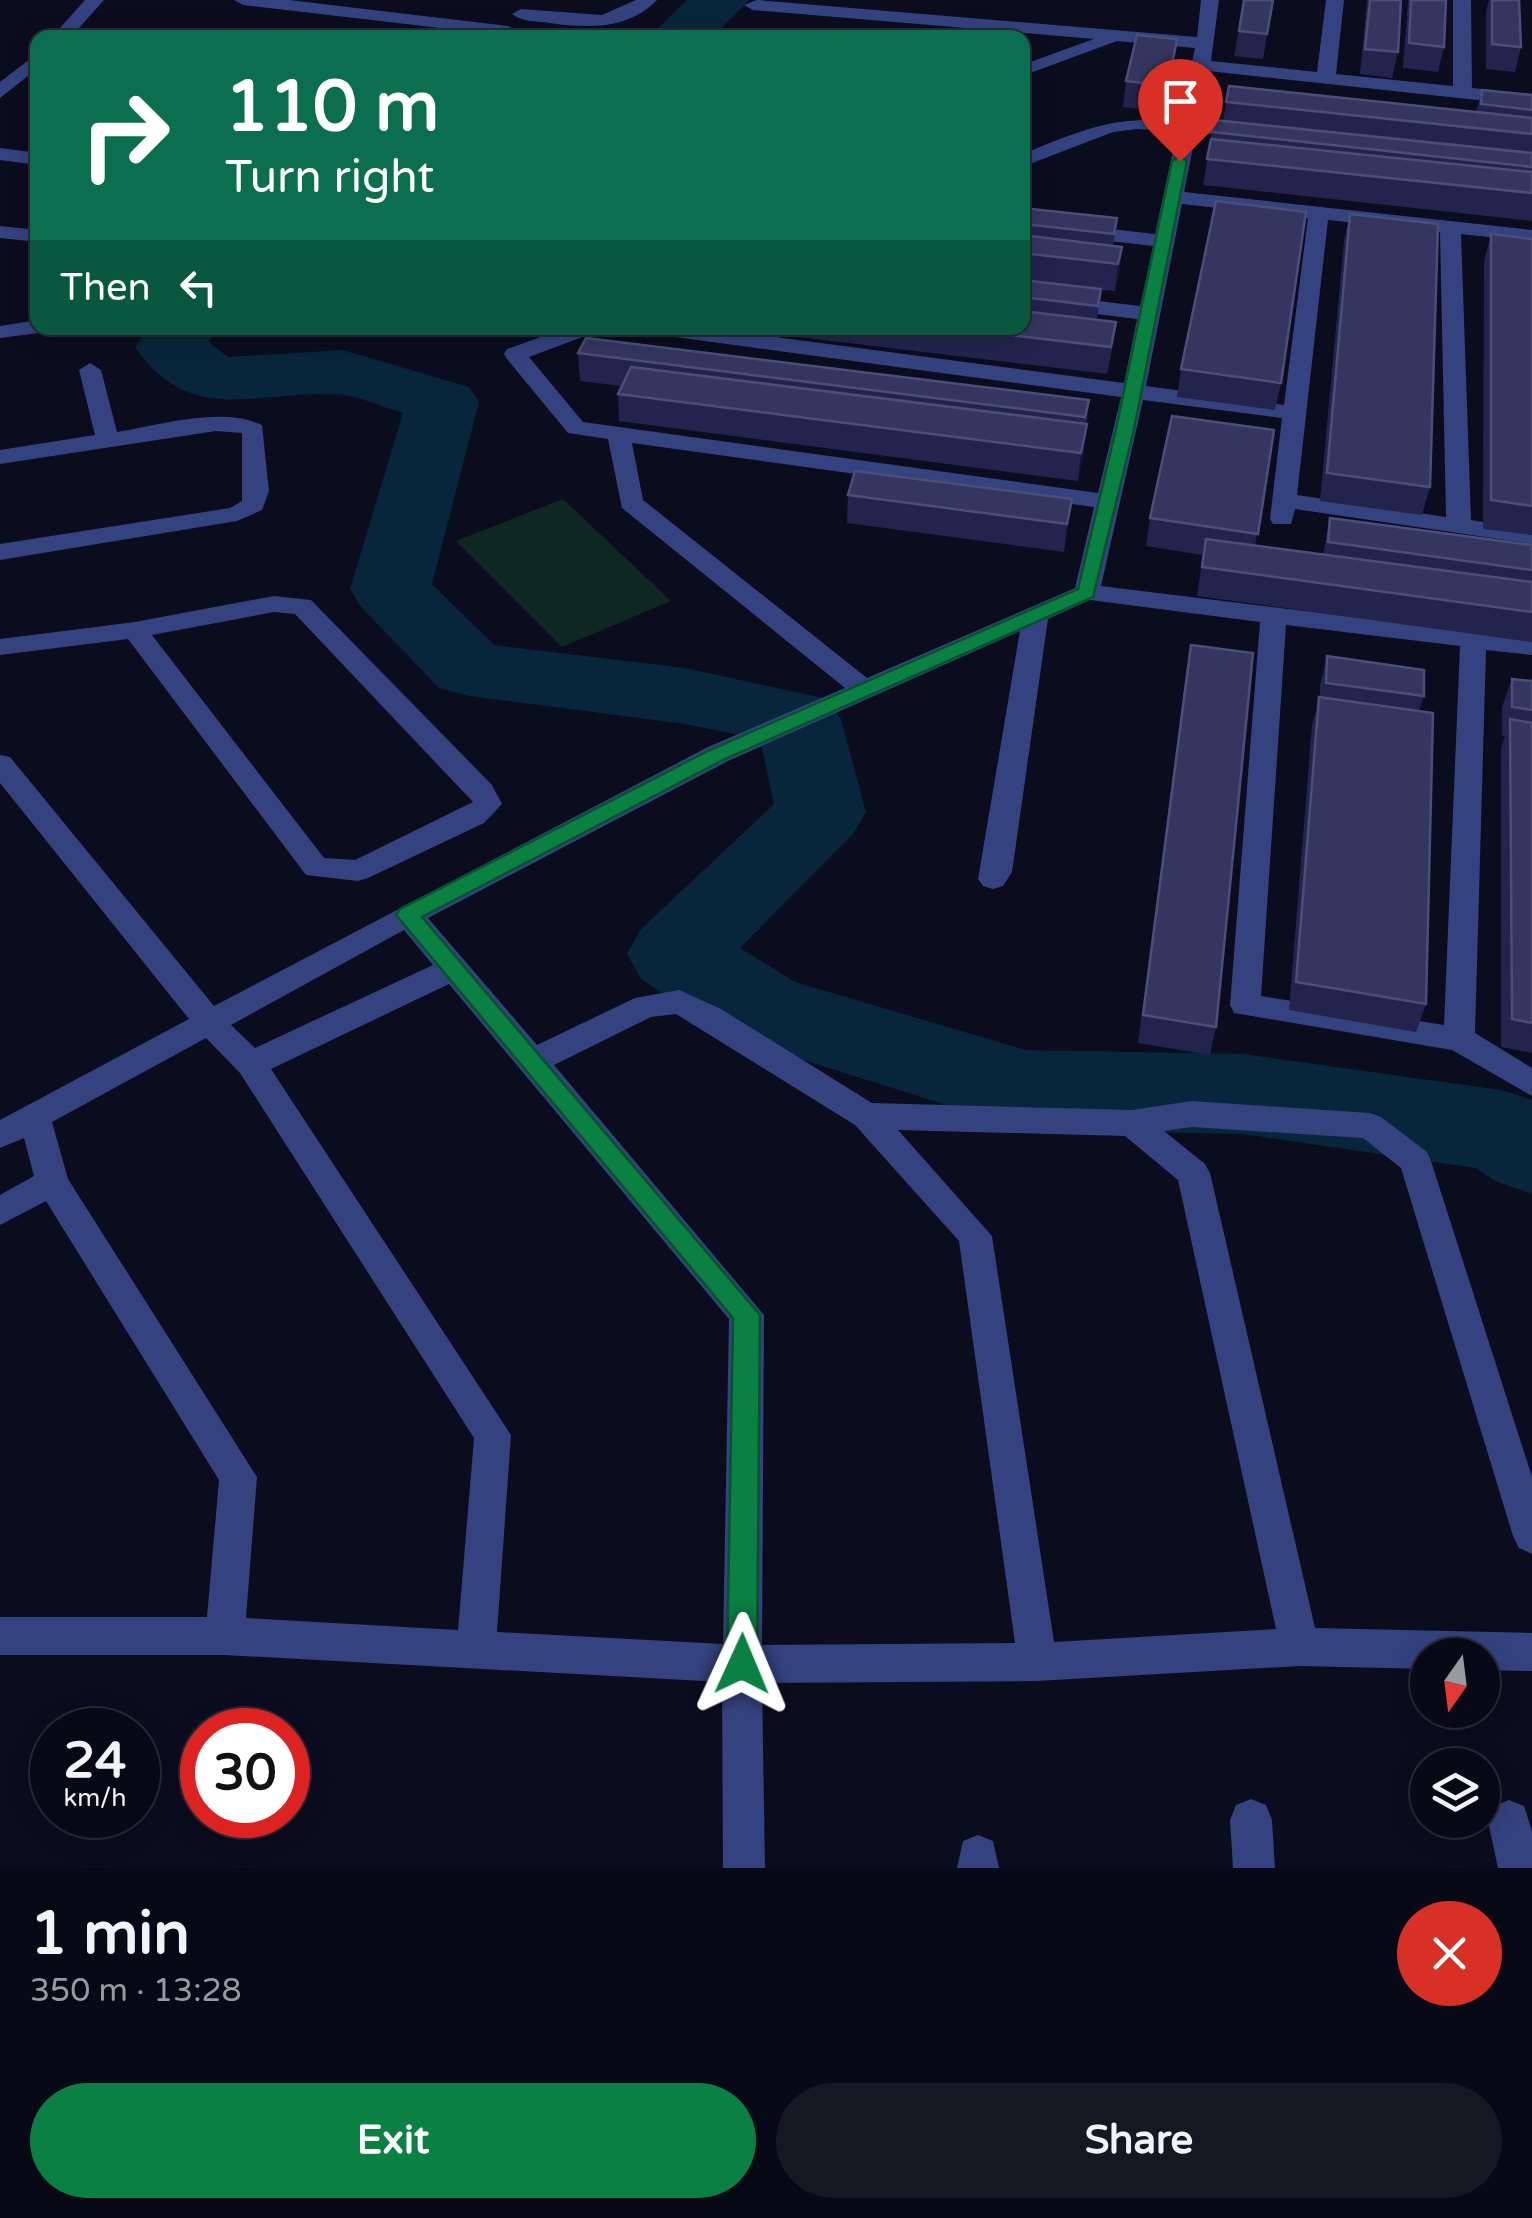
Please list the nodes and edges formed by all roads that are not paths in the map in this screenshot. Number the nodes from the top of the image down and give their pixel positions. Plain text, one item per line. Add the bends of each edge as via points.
1 (95, 0) edge
2 (243, 0) edge
3 (648, 0) edge
4 (1210, 0) edge
5 (1335, 0) edge
6 (1462, 0) edge
7 (762, 4) edge
8 (524, 7) edge
9 (957, 24) junction
10 (68, 30) edge
11 (473, 30) edge
12 (507, 30) edge
13 (940, 30) edge
14 (1119, 36) junction
15 (1202, 54) junction
16 (30, 65) edge
17 (1030, 69) edge
18 (1326, 78) junction
19 (2, 89) edge
20 (30, 91) edge
21 (1463, 93) junction
22 (1532, 100) edge
23 (1188, 125) junction
24 (1264, 134) edge
25 (0, 154) edge
26 (30, 158) edge
27 (1030, 158) edge
28 (1172, 196) junction
29 (1318, 210) junction
30 (1030, 225) edge
31 (1450, 227) junction
32 (0, 232) edge
33 (30, 235) edge
34 (1532, 236) edge
35 (1164, 241) junction
36 (1030, 299) edge
37 (1148, 314) junction
38 (30, 328) edge
39 (1, 332) edge
40 (566, 335) edge
41 (711, 335) edge
42 (90, 370) dead end
43 (1133, 393) junction
44 (1294, 413) junction
45 (620, 434) junction
46 (108, 442) junction
47 (0, 457) edge
48 (1110, 502) junction
49 (1458, 525) junction
50 (1532, 536) edge
51 (0, 552) edge
52 (1086, 592) junction
53 (1274, 613) junction
54 (1036, 614) junction
55 (135, 630) junction
56 (1474, 639) junction
57 (0, 647) edge
58 (1532, 647) edge
59 (852, 692) junction
60 (0, 764) edge
61 (993, 879) dead end
62 (408, 915) junction
63 (454, 968) junction
64 (211, 1024) junction
65 (1459, 1039) junction
66 (532, 1061) junction
67 (251, 1064) junction
68 (1532, 1084) edge
69 (34, 1116) junction
70 (866, 1116) junction
71 (1132, 1122) junction
72 (0, 1135) edge
73 (52, 1182) junction
74 (0, 1211) edge
75 (1532, 1536) edge
76 (0, 1636) edge
77 (224, 1636) junction
78 (1300, 1647) junction
79 (476, 1649) junction
80 (1532, 1652) edge
81 (1037, 1662) junction
82 (742, 1664) junction
83 (1251, 1820) dead end
84 (1509, 1821) dead end
85 (744, 1868) edge
86 (1254, 1868) edge
87 (1519, 1868) edge

1 - 10 street
2 - 11 street
3 - 8 street via 628,16 600,22
4 - 15 street
5 - 18 street
6 - 21 street
7 - 9 street
8 - 12 street
9 - 13 street
9 - 14 street
14 - 15 street
14 - 17 street
15 - 18 street
15 - 23 street
16 - 19 street
18 - 21 street
19 - 20 street
21 - 22 street
23 - 24 street
23 - 27 street via 1109,127
23 - 28 street
25 - 26 street
28 - 29 street
28 - 35 street
29 - 31 street
29 - 44 street
30 - 35 street
31 - 34 street
31 - 49 street
32 - 33 street
35 - 37 street
36 - 37 street
37 - 43 street
38 - 39 street
40 - 45 street via 516,354 576,428
41 - 43 street
42 - 46 street
43 - 44 street
43 - 48 street
44 - 49 street via 1283,509
45 - 48 street
45 - 59 street via 632,503
46 - 47 street
46 - 51 street via 216,424 254,430 253,505 238,514
48 - 52 street
49 - 50 street
52 - 53 street
52 - 54 street
53 - 56 street
53 - 65 street via 1245,1004
54 - 59 street
54 - 61 street
55 - 55 street via 274,604 302,606 488,804 358,871 316,868
55 - 57 street
56 - 58 street
56 - 65 street
59 - 62 street
60 - 64 street
62 - 63 street
62 - 64 street
63 - 66 street
63 - 67 street
64 - 67 street
64 - 69 street
65 - 68 street
66 - 70 street via 646,1006 679,1002
66 - 82 street via 747,1315
67 - 79 street via 492,1435
69 - 72 street
69 - 73 street
70 - 71 street
70 - 81 street via 975,1236
71 - 75 street via 1192,1114 1370,1126 1415,1162
71 - 78 street via 1193,1173
73 - 74 street
73 - 77 street via 238,1477
76 - 77 street
77 - 79 street
78 - 80 street
78 - 81 street
79 - 82 street
81 - 82 street
82 - 85 street
83 - 86 street
84 - 87 street

